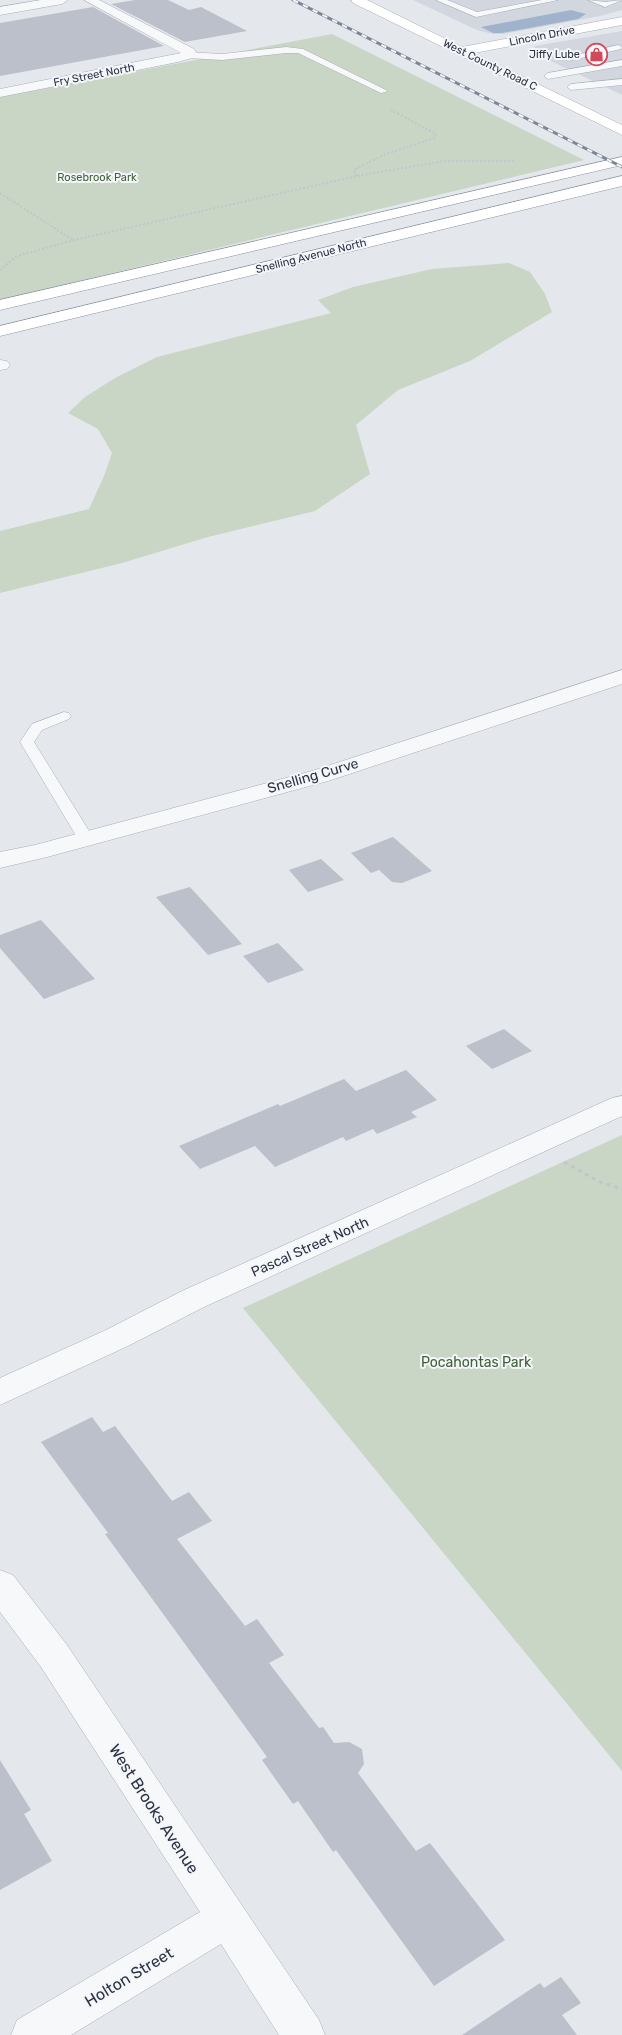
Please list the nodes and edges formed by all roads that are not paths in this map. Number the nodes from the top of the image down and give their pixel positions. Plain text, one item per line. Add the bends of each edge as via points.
1 (62, 0) edge
2 (90, 0) edge
3 (357, 0) edge
4 (440, 0) edge
5 (554, 0) edge
6 (592, 0) edge
7 (618, 0) edge
8 (0, 10) edge
9 (620, 22) edge
10 (472, 38) dead end
11 (602, 40) dead end
12 (488, 46) junction
13 (620, 48) edge
14 (461, 51) junction
15 (187, 55) junction
16 (509, 56) dead end
17 (622, 63) edge
18 (532, 68) dead end
19 (584, 69) junction
20 (622, 72) edge
21 (548, 76) junction
22 (618, 83) edge
23 (571, 87) junction
24 (384, 91) dead end
25 (0, 93) edge
26 (596, 99) dead end
27 (622, 131) edge
28 (622, 161) edge
29 (622, 181) edge
30 (0, 305) edge
31 (0, 331) edge
32 (622, 677) edge
33 (64, 716) dead end
34 (86, 839) junction
35 (0, 860) edge
36 (622, 1106) edge
37 (0, 1392) edge
38 (0, 1585) edge
39 (226, 1919) junction
40 (32, 2035) edge
41 (304, 2035) edge

1 - 8 street
2 - 15 street via 186,49
3 - 14 main road, West County Road C
4 - 5 lane via 476,15
6 - 7 lane via 605,5
9 - 12 main road, Lincoln Drive
10 - 12 main road, West County Road C
11 - 13 lane
12 - 14 main road, Lincoln Drive
12 - 16 main road, West County Road C
13 - 19 lane via 565,57
14 - 27 main road, West County Road C
15 - 24 lane via 222,57 286,50 300,52
15 - 25 street, Fry Street North
17 - 19 lane
18 - 21 main road, West County Road C
19 - 21 lane
20 - 22 lane via 608,76 607,80
21 - 23 main road, West County Road C
22 - 23 lane
23 - 26 main road, West County Road C
28 - 30 main road, Snelling Avenue North
29 - 31 main road, Snelling Avenue North
32 - 34 street, Snelling Curve via 320,776
33 - 34 lane via 37,727 27,742
34 - 35 street, Snelling Curve
36 - 37 street, Pascal Street North via 202,1295
38 - 39 street, West Brooks Avenue via 54,1656
39 - 40 street, Holton Street
39 - 41 street, West Brooks Avenue

